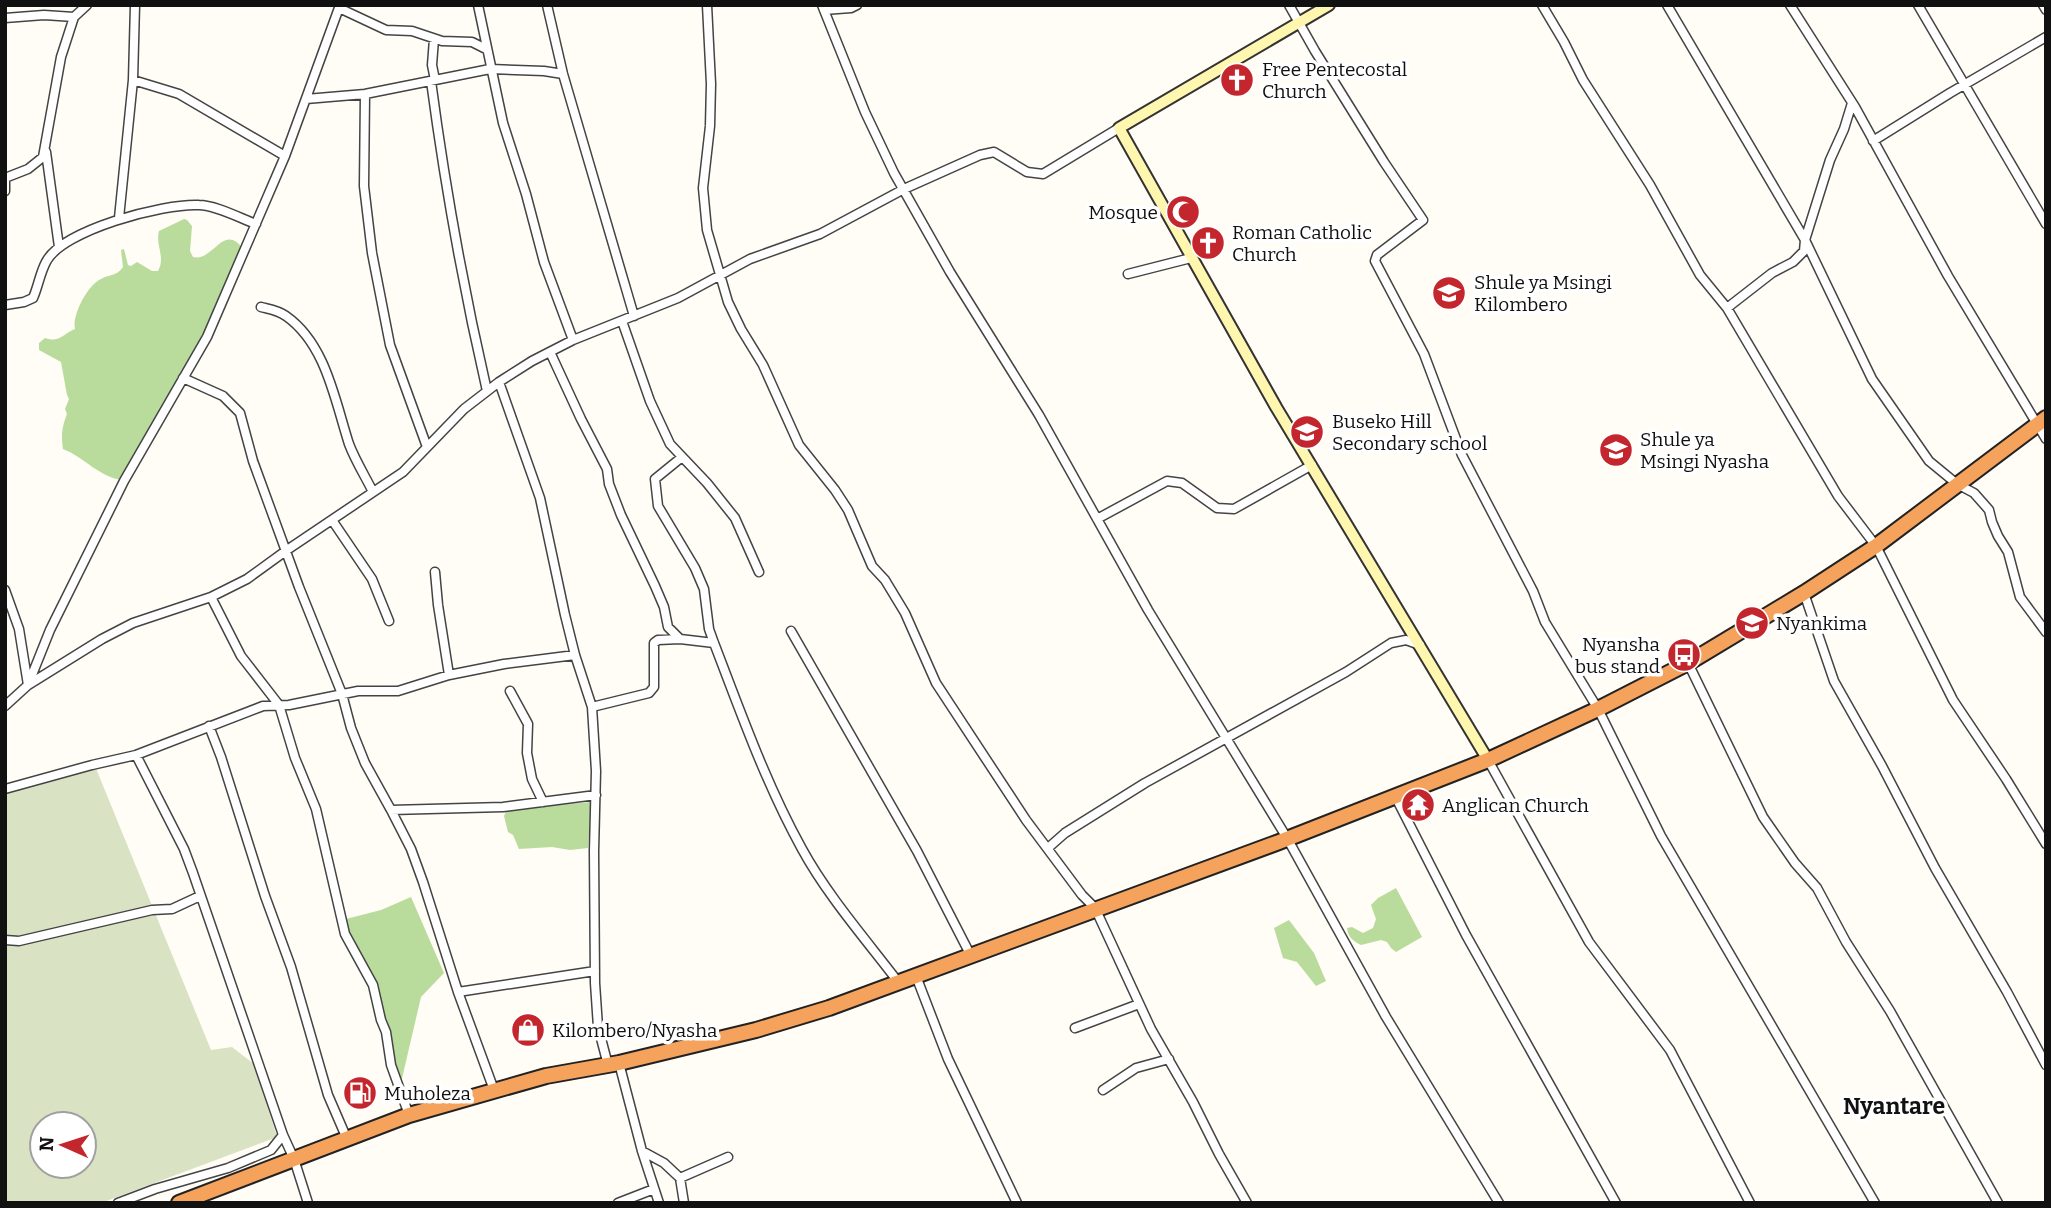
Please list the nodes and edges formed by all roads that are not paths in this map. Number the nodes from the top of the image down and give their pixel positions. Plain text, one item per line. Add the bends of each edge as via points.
1 (88, 5) edge
2 (135, 5) edge
3 (478, 5) edge
4 (547, 5) edge
5 (707, 5) edge
6 (857, 5) edge
7 (1289, 5) edge
8 (1329, 5) edge
9 (1542, 5) edge
10 (1667, 5) edge
11 (1790, 5) edge
12 (1918, 5) edge
13 (339, 6) edge
14 (823, 8) edge
15 (74, 17) junction
16 (5, 18) edge
17 (1298, 23) junction
18 (2046, 37) edge
19 (434, 39) junction
20 (486, 49) junction
21 (490, 69) junction
22 (563, 74) junction
23 (133, 80) junction
24 (433, 80) junction
25 (1964, 85) junction
26 (365, 94) junction
27 (306, 99) junction
28 (1852, 103) junction
29 (1119, 128) junction
30 (1873, 141) junction
31 (46, 149) junction
32 (285, 156) junction
33 (5, 179) edge
34 (904, 189) junction
35 (5, 191) edge
36 (120, 219) junction
37 (256, 224) junction
38 (2046, 224) edge
39 (1805, 240) junction
40 (59, 247) junction
41 (1191, 258) junction
42 (1128, 274) dead end
43 (719, 275) junction
44 (5, 305) edge
45 (261, 307) dead end
46 (1727, 308) junction
47 (634, 316) junction
48 (622, 321) junction
49 (573, 340) junction
50 (550, 352) junction
51 (183, 378) junction
52 (499, 382) junction
53 (487, 391) junction
54 (2041, 421) edge
55 (2046, 439) edge
56 (427, 447) junction
57 (682, 457) junction
58 (1312, 465) junction
59 (1957, 484) junction
60 (373, 492) junction
61 (1097, 519) junction
62 (332, 520) junction
63 (1876, 546) junction
64 (287, 550) junction
65 (435, 572) dead end
66 (759, 572) dead end
67 (5, 590) edge
68 (1804, 593) junction
69 (211, 597) junction
70 (9, 611) edge
71 (389, 621) dead end
72 (791, 631) dead end
73 (2046, 632) edge
74 (680, 639) junction
75 (714, 643) junction
76 (1420, 645) junction
77 (575, 655) junction
78 (1688, 663) junction
79 (449, 675) junction
80 (28, 685) junction
81 (510, 691) dead end
82 (342, 694) junction
83 (279, 705) junction
84 (5, 706) edge
85 (592, 707) junction
86 (1598, 709) junction
87 (209, 726) junction
88 (1226, 739) junction
89 (136, 755) junction
90 (1488, 760) junction
91 (5, 789) edge
92 (596, 795) junction
93 (1395, 796) junction
94 (543, 802) junction
95 (391, 810) junction
96 (1287, 838) junction
97 (2046, 844) edge
98 (1048, 848) junction
99 (200, 896) junction
100 (1096, 908) junction
101 (5, 940) edge
102 (971, 956) junction
103 (595, 971) junction
104 (916, 976) junction
105 (899, 983) junction
106 (458, 992) junction
107 (1139, 1003) junction
108 (1074, 1028) dead end
109 (1169, 1059) junction
110 (613, 1064) junction
111 (2046, 1065) edge
112 (494, 1090) junction
113 (1103, 1090) dead end
114 (409, 1115) junction
115 (283, 1135) junction
116 (347, 1139) junction
117 (642, 1151) junction
118 (728, 1157) dead end
119 (295, 1159) junction
120 (680, 1178) junction
121 (654, 1189) junction
122 (118, 1203) edge
123 (178, 1203) edge
124 (308, 1203) edge
125 (618, 1203) edge
126 (659, 1203) edge
127 (684, 1203) edge
128 (1017, 1203) edge
129 (1247, 1203) edge
130 (1499, 1203) edge
131 (1616, 1203) edge
132 (1750, 1203) edge
133 (1875, 1203) edge
134 (1998, 1203) edge

1 - 15 street
2 - 23 street
3 - 20 street
4 - 22 street
5 - 43 street via 710,126 703,188 707,230
6 - 14 street
7 - 17 street
8 - 17 street
9 - 46 street via 1700,275
10 - 39 street
11 - 28 street
12 - 25 street
13 - 19 street via 386,30 412,31
13 - 27 street
14 - 34 street via 865,112
15 - 16 street
15 - 31 street via 58,73
17 - 29 street
17 - 86 street via 1423,220 1375,261 1424,354 1462,455 1545,622
18 - 25 street
19 - 20 street via 472,42
19 - 24 street
20 - 21 street
21 - 22 street
21 - 24 street
21 - 49 street via 544,262
22 - 47 street
23 - 32 street via 179,94
23 - 36 street
24 - 26 street
24 - 53 street via 447,196
25 - 30 street
25 - 38 street
26 - 27 street
26 - 56 street via 364,186 372,253 390,345
27 - 32 street
28 - 30 street
28 - 39 street
29 - 34 street via 1043,174 1027,172 994,152
29 - 41 street
30 - 54 street via 1948,276
31 - 33 street via 37,163
31 - 40 street
32 - 37 street
33 - 35 street
34 - 43 street via 820,234
34 - 61 street
36 - 37 street via 202,205
36 - 40 street
37 - 51 street via 207,337
39 - 46 street via 1804,251 1793,261
39 - 59 street via 1872,379 1929,461
40 - 44 street via 46,261 33,298
41 - 42 street
41 - 58 street
43 - 47 street
43 - 98 street via 799,445 848,510 872,566 905,613 936,683
45 - 60 street via 287,316 313,345 350,447
46 - 63 street via 1838,496
47 - 48 street
48 - 49 street
48 - 57 street via 650,401 670,444
49 - 50 street
50 - 52 street
50 - 74 street via 607,469 609,484 664,607 668,627
51 - 64 street via 223,396 240,414
51 - 80 street via 126,477 46,638
52 - 53 street
52 - 77 street via 540,498
53 - 56 street
54 - 55 street
54 - 59 highway
56 - 60 street via 403,472
57 - 66 street via 735,518
57 - 75 street via 655,479 658,506 704,589
58 - 61 street via 1234,509 1217,508 1182,483 1167,481
58 - 76 street
59 - 63 highway
59 - 73 street via 1989,510 2008,551 2020,597
60 - 62 street
61 - 88 street
62 - 64 street
62 - 71 street via 372,579
63 - 68 highway
63 - 97 street via 1953,700
64 - 69 street via 247,579
64 - 82 street
65 - 79 street
67 - 70 street
68 - 78 highway
68 - 111 street via 1834,681
69 - 80 street via 137,622
69 - 83 street via 241,656
70 - 80 street via 19,629
72 - 102 street via 917,851
74 - 75 street
74 - 85 street via 654,643 654,687 649,693
75 - 105 street via 776,797 803,851
76 - 88 street via 1406,640 1391,643
76 - 90 street
77 - 79 street
77 - 85 street
78 - 86 highway
78 - 134 street via 1763,817 1817,888
79 - 82 street via 398,691
80 - 84 street
81 - 94 street via 528,724 532,779
82 - 83 street
82 - 95 street via 365,763
83 - 87 street via 263,706
83 - 114 street via 316,809 345,934 373,985 391,1065
85 - 92 street
86 - 90 highway
86 - 133 street via 1661,836
87 - 89 street
87 - 116 street via 328,1095
88 - 96 street
88 - 98 street via 1145,783
89 - 91 street
89 - 99 street via 184,849
90 - 93 highway
90 - 132 street via 1589,942 1670,1051
92 - 94 street
92 - 103 street
93 - 96 highway
93 - 131 street via 1466,935
94 - 95 street
95 - 106 street via 424,882
96 - 100 highway
96 - 130 street via 1386,1017
98 - 100 street
99 - 101 street via 172,909 152,909 19,941
99 - 115 street
100 - 102 highway
100 - 107 street
102 - 104 highway
103 - 106 street
103 - 110 street via 598,1027
104 - 105 highway
104 - 128 street via 948,1059
105 - 110 highway via 756,1030
106 - 112 street
107 - 108 street
107 - 109 street
109 - 113 street via 1136,1069
109 - 129 street
110 - 112 highway
110 - 117 street
112 - 114 highway
114 - 116 highway
115 - 119 street
115 - 122 street via 271,1150
116 - 119 highway
117 - 120 street
117 - 121 street
118 - 120 street
119 - 123 highway
119 - 124 street
120 - 127 street
121 - 125 street
121 - 126 street

